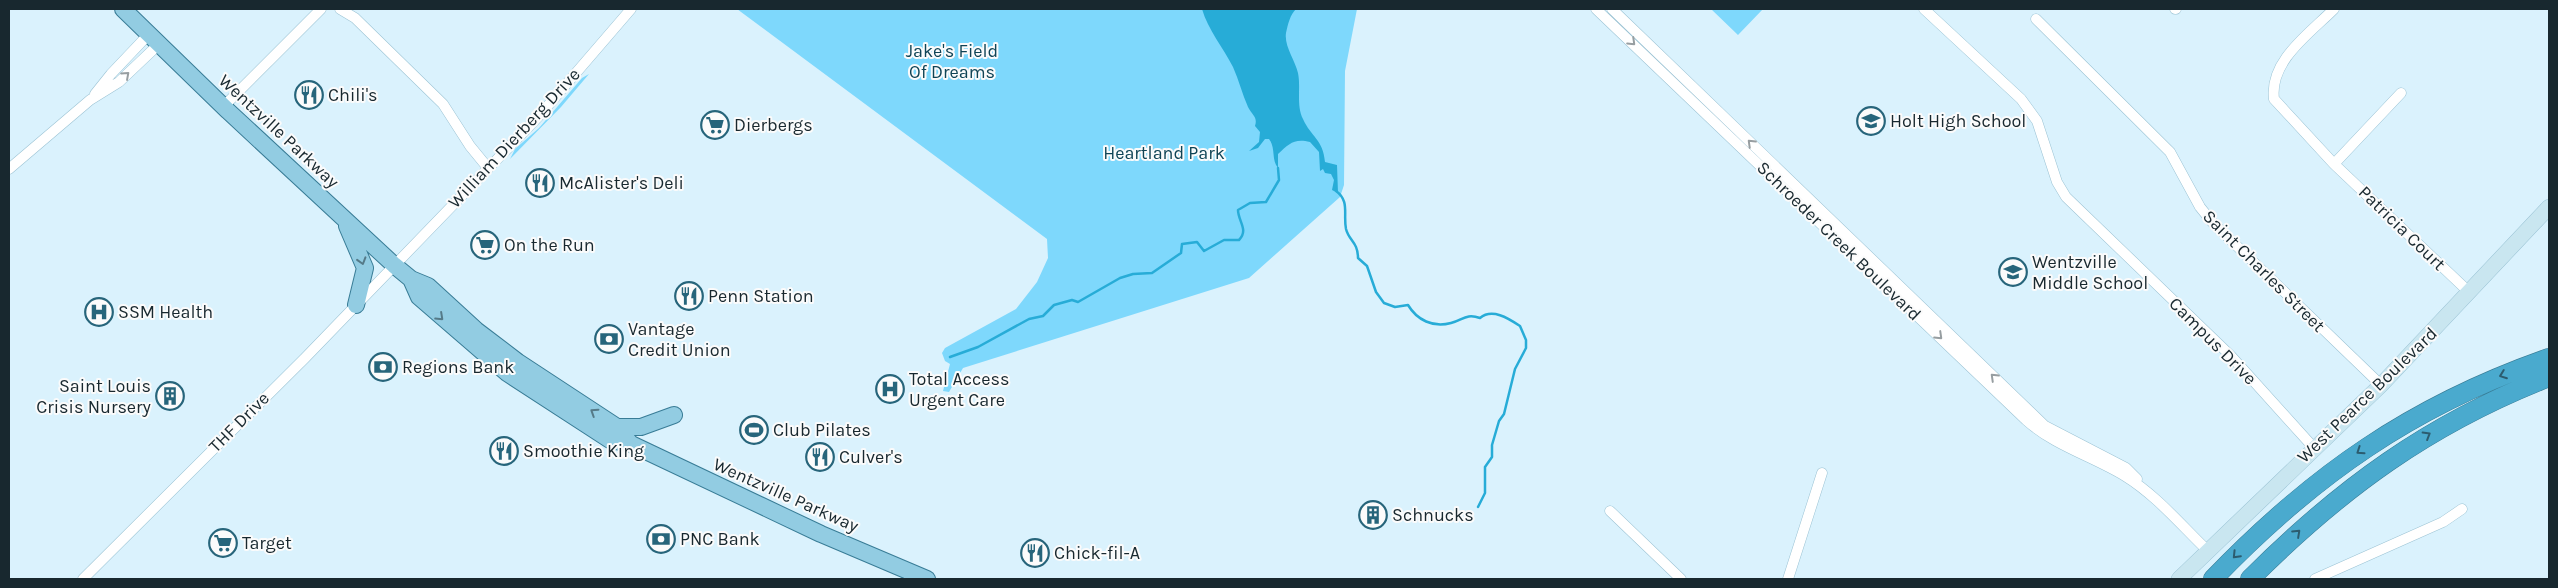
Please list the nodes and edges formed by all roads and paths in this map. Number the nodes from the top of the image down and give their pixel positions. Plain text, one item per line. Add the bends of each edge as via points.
1 (123, 9) edge
2 (321, 9) edge
3 (340, 9) edge
4 (631, 9) edge
5 (1596, 9) edge
6 (1612, 9) edge
7 (1924, 9) edge
8 (2334, 9) edge
9 (2036, 19) dead end
10 (153, 40) junction
11 (2401, 94) dead end
12 (90, 100) junction
13 (224, 107) junction
14 (2334, 164) junction
15 (488, 168) junction
16 (9, 169) edge
17 (2549, 207) edge
18 (344, 219) junction
19 (394, 265) junction
20 (411, 279) junction
21 (2470, 293) junction
22 (356, 305) junction
23 (2549, 358) edge
24 (2549, 377) edge
25 (2381, 385) junction
26 (674, 415) dead end
27 (617, 427) junction
28 (630, 444) junction
29 (2314, 448) junction
30 (2093, 455) junction
31 (1822, 473) dead end
32 (2462, 509) dead end
33 (1610, 511) dead end
34 (2207, 550) junction
35 (83, 579) edge
36 (927, 579) edge
37 (1681, 579) edge
38 (1788, 579) edge
39 (2179, 579) edge
40 (2213, 579) edge
41 (2250, 579) edge
42 (2315, 579) edge

1 - 10 main road, Wentzville Parkway
2 - 13 street
3 - 15 street via 354,18 443,104
4 - 15 street, William Dierberg Drive via 551,103
5 -> 30 street, Schroeder Creek Boulevard via 2026,420 2054,442
30 -> 6 street, Schroeder Creek Boulevard via 2038,420
7 - 29 street, Campus Drive via 2021,99 2037,121 2057,182 2066,197 2231,356
8 - 14 street, Patricia Court via 2283,60 2272,88 2274,99
9 - 25 street, Saint Charles Street via 2170,152 2200,207 2212,222
10 - 12 street via 111,74
12 -> 10 street via 120,82
10 - 13 main road, Wentzville Parkway
11 - 14 street
12 - 16 street
13 - 18 main road, Wentzville Parkway
14 - 21 street, Patricia Court
15 - 19 street, William Dierberg Drive
17 - 21 main road, West Pearce Boulevard
18 - 19 main road, Wentzville Parkway
18 -> 22 main road via 364,268
19 - 20 main road, Wentzville Parkway
19 - 22 street, THF Drive
27 -> 20 main road, Wentzville Parkway via 518,362 476,330 428,286
20 -> 28 main road, Wentzville Parkway via 419,297 507,373 610,440
21 - 25 main road, West Pearce Boulevard
22 - 35 street, THF Drive
23 -> 40 highway via 2442,403 2358,452 2281,512
41 -> 24 highway via 2329,505 2381,465 2464,414
25 - 29 main road, West Pearce Boulevard
26 - 27 main road via 641,427
27 - 28 main road, Wentzville Parkway
28 - 36 main road, Wentzville Parkway via 814,531
29 - 34 main road, West Pearce Boulevard
30 - 34 street, Schroeder Creek Boulevard via 2126,468 2142,488
31 - 38 street
32 - 42 street via 2443,522
33 - 37 street
34 - 39 main road, West Pearce Boulevard

